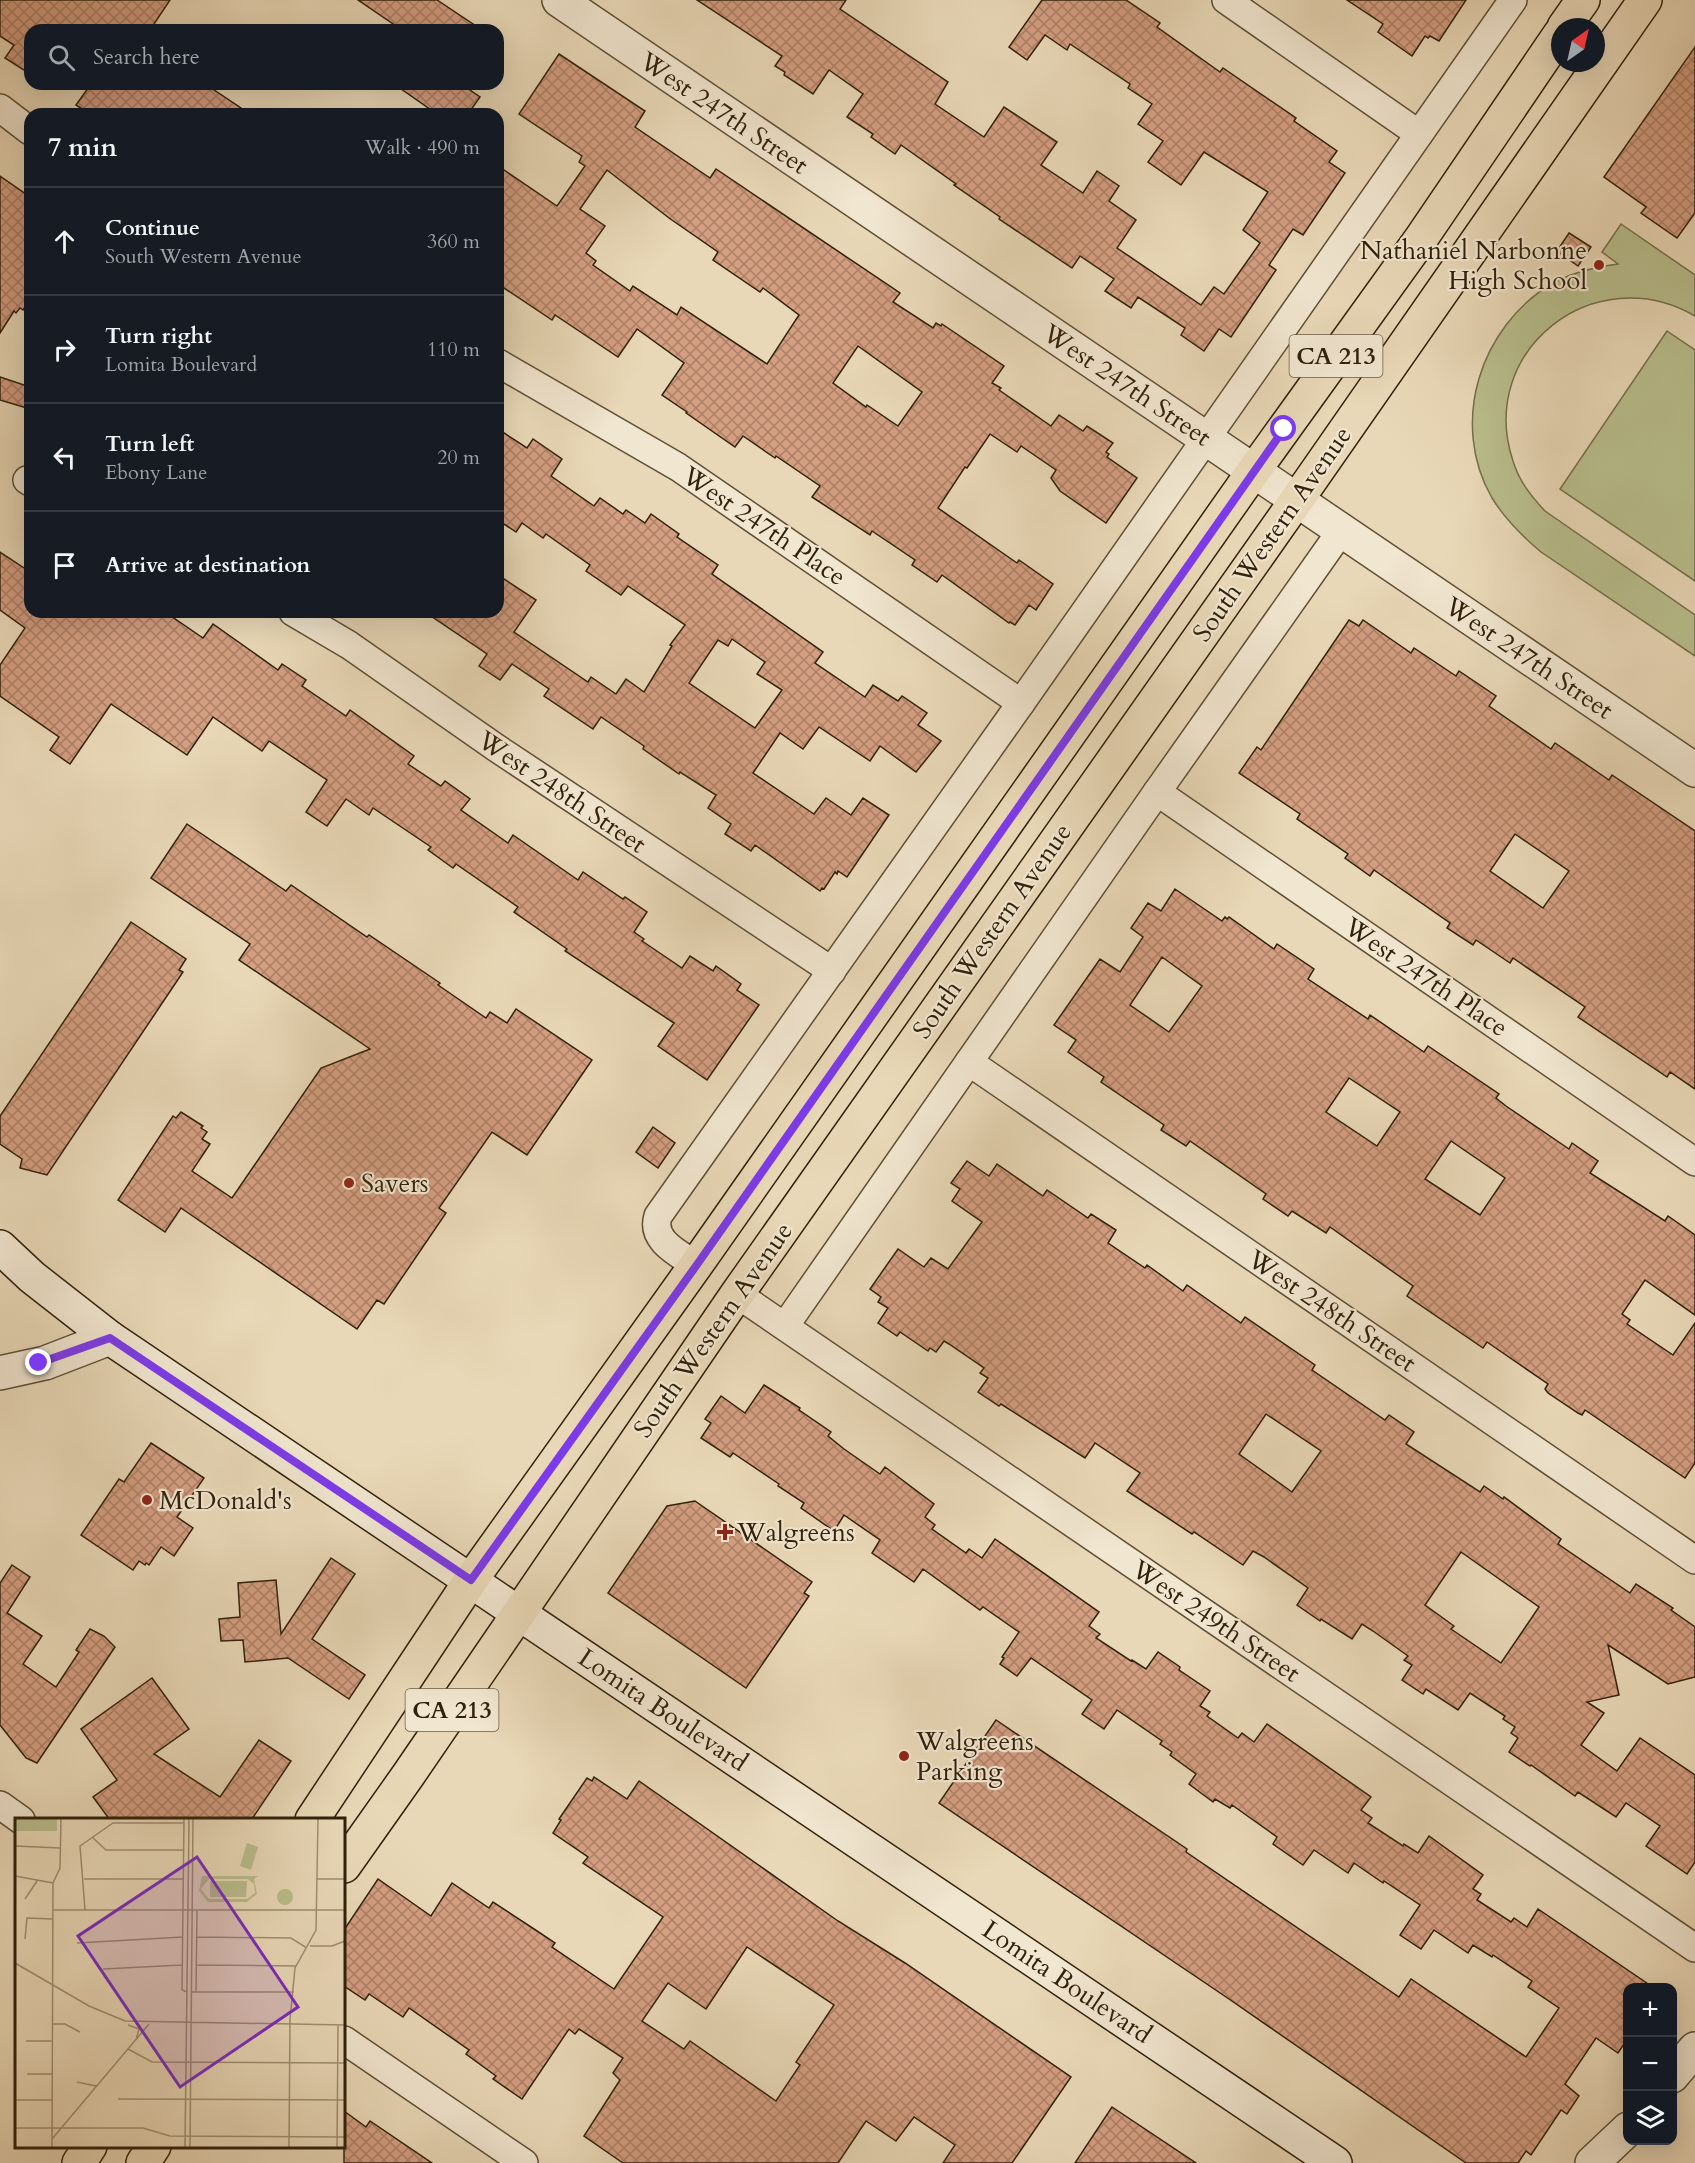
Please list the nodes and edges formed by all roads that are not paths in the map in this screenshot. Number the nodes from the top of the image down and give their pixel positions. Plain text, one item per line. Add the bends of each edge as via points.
1 (559, 0) edge
2 (1226, 0) edge
3 (1513, 0) edge
4 (1583, 0) edge
5 (1645, 0) edge
6 (1570, 18) edge
7 (1551, 47) edge
8 (0, 108) edge
9 (24, 126) edge
10 (1419, 134) junction
11 (504, 366) edge
12 (1205, 438) junction
13 (1253, 472) junction
14 (1296, 501) junction
15 (1341, 531) junction
16 (302, 618) edge
17 (1021, 703) junction
18 (1695, 770) edge
19 (1157, 792) junction
20 (832, 971) junction
21 (969, 1062) junction
22 (1695, 1162) edge
23 (0, 1247) edge
24 (696, 1266) junction
25 (737, 1294) junction
26 (784, 1326) junction
27 (110, 1338) junction
28 (0, 1373) edge
29 (1695, 1560) edge
30 (471, 1580) junction
31 (519, 1612) junction
32 (0, 1805) edge
33 (18, 1818) edge
34 (313, 1818) edge
35 (345, 1865) edge
36 (1695, 1948) edge
37 (345, 2041) edge
38 (1695, 2049) edge
39 (1677, 2070) edge
40 (1623, 2134) edge
41 (89, 2148) edge
42 (153, 2148) edge
43 (78, 2163) edge
44 (143, 2163) edge
45 (524, 2163) edge
46 (1335, 2163) edge
47 (1592, 2163) edge

1 - 12 main road, West 247th Street
2 - 10 street
3 - 10 street, South Western Avenue
4 - 6 main road
5 - 14 main road, South Western Avenue / CA 213
7 - 13 main road, South Western Avenue / CA 213 via 1420,240
8 - 9 street
10 - 12 street, South Western Avenue
11 - 17 street, West 247th Place via 678,467
12 - 13 main road, West 247th Street
12 - 17 street, South Western Avenue
13 - 14 main road, West 247th Street
13 - 24 main road, South Western Avenue / CA 213
14 - 15 main road, West 247th Street
14 - 25 main road, South Western Avenue / CA 213
15 - 18 main road, West 247th Street
15 - 19 street
16 - 20 street, West 248th Street via 349,645
17 - 20 street, South Western Avenue
19 - 21 street
19 - 22 street, West 247th Place
20 - 24 street, South Western Avenue via 658,1216 659,1236
21 - 26 street
21 - 29 street, West 248th Street
23 - 27 main road, Lomita Boulevard
24 - 30 main road, South Western Avenue / CA 213
25 - 26 street, West 249th Street
25 - 31 main road, South Western Avenue / CA 213
26 - 36 street, West 249th Street
27 - 28 main road via 45,1363
27 - 30 main road, Lomita Boulevard
30 - 31 main road, Lomita Boulevard
30 - 34 main road, South Western Avenue / CA 213
31 - 35 main road, South Western Avenue / CA 213
31 - 46 main road, Lomita Boulevard
32 - 33 street
37 - 45 street
38 - 39 main road
40 - 47 main road
41 - 43 main road
42 - 44 main road

